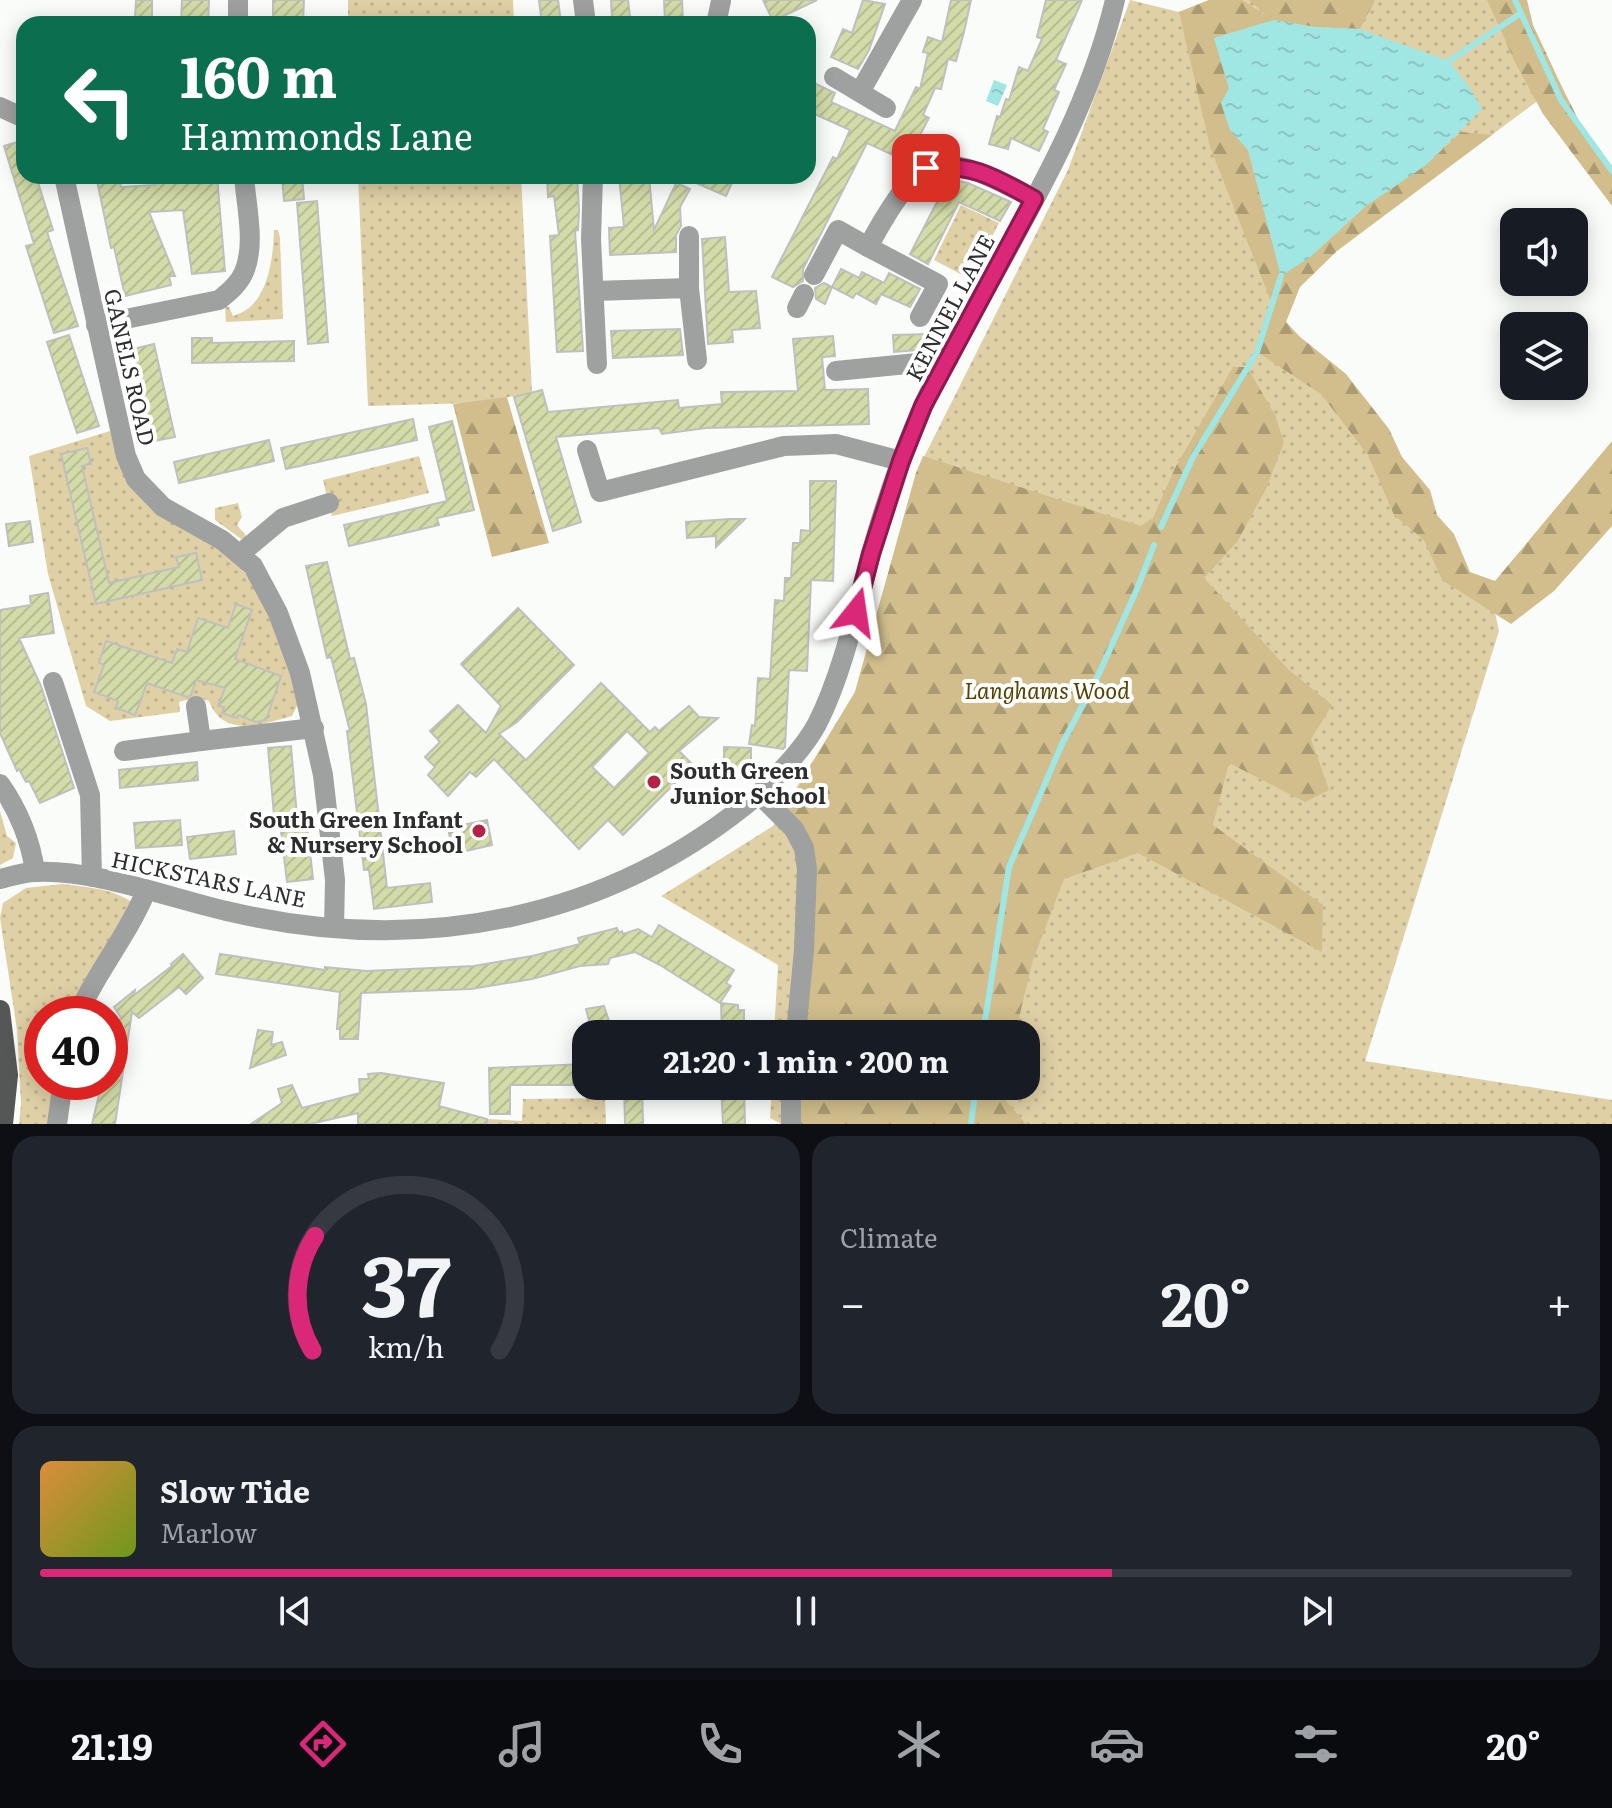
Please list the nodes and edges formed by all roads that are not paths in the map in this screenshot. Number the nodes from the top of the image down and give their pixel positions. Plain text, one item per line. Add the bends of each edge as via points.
1 (912, 0) edge
2 (1115, 0) edge
3 (834, 77) dead end
4 (860, 92) junction
5 (886, 108) dead end
6 (66, 184) edge
7 (245, 184) edge
8 (593, 184) edge
9 (1034, 199) junction
10 (689, 236) dead end
11 (868, 247) junction
12 (814, 275) dead end
13 (689, 288) junction
14 (594, 291) junction
15 (920, 317) dead end
16 (96, 325) junction
17 (697, 360) dead end
18 (948, 360) junction
19 (597, 364) dead end
20 (836, 371) dead end
21 (587, 450) dead end
22 (901, 461) junction
23 (329, 503) dead end
24 (240, 554) junction
25 (53, 682) dead end
26 (196, 706) dead end
27 (314, 728) junction
28 (201, 741) junction
29 (124, 751) dead end
30 (0, 784) edge
31 (759, 794) junction
32 (35, 872) junction
33 (92, 877) junction
34 (0, 879) edge
35 (146, 891) junction
36 (334, 928) junction
37 (87, 996) edge
38 (0, 1010) edge
39 (797, 1020) edge
40 (60, 1100) edge
41 (791, 1100) edge
42 (3, 1124) edge
43 (57, 1124) edge
44 (791, 1124) edge

1 - 4 street
2 - 9 street, KENNEL LANE via 1083,101
3 - 4 street
4 - 5 street
6 - 16 street, GANELS ROAD
7 - 16 street via 249,246 245,271 234,287 219,300
8 - 14 street
9 - 11 street via 969,168 926,168 892,202
9 - 18 street, KENNEL LANE
10 - 13 street
11 - 12 street via 838,230
11 - 15 street via 938,284
13 - 14 street
13 - 17 street
14 - 19 street
16 - 24 street, GANELS ROAD via 136,479 163,507
18 - 20 street
18 - 22 street, KENNEL LANE
21 - 22 street via 600,492 784,446 836,444
22 - 31 street, KENNEL LANE via 849,641 816,725
23 - 24 street via 283,518
24 - 27 street, GANELS ROAD via 253,566 278,613
25 - 33 street via 90,795
26 - 28 street
27 - 28 street
27 - 36 street, GANELS ROAD via 335,880
28 - 29 street
30 - 32 street via 26,834
31 - 36 street, HICKSTARS LANE via 688,848 571,902 456,928
31 - 39 street via 794,829 804,848
32 - 33 street, HICKSTARS LANE
32 - 34 street, HICKSTARS LANE
33 - 35 street, HICKSTARS LANE
35 - 36 street, HICKSTARS LANE via 267,921
35 - 37 street
38 - 42 main road via 8,1075
40 - 43 street
41 - 44 street

